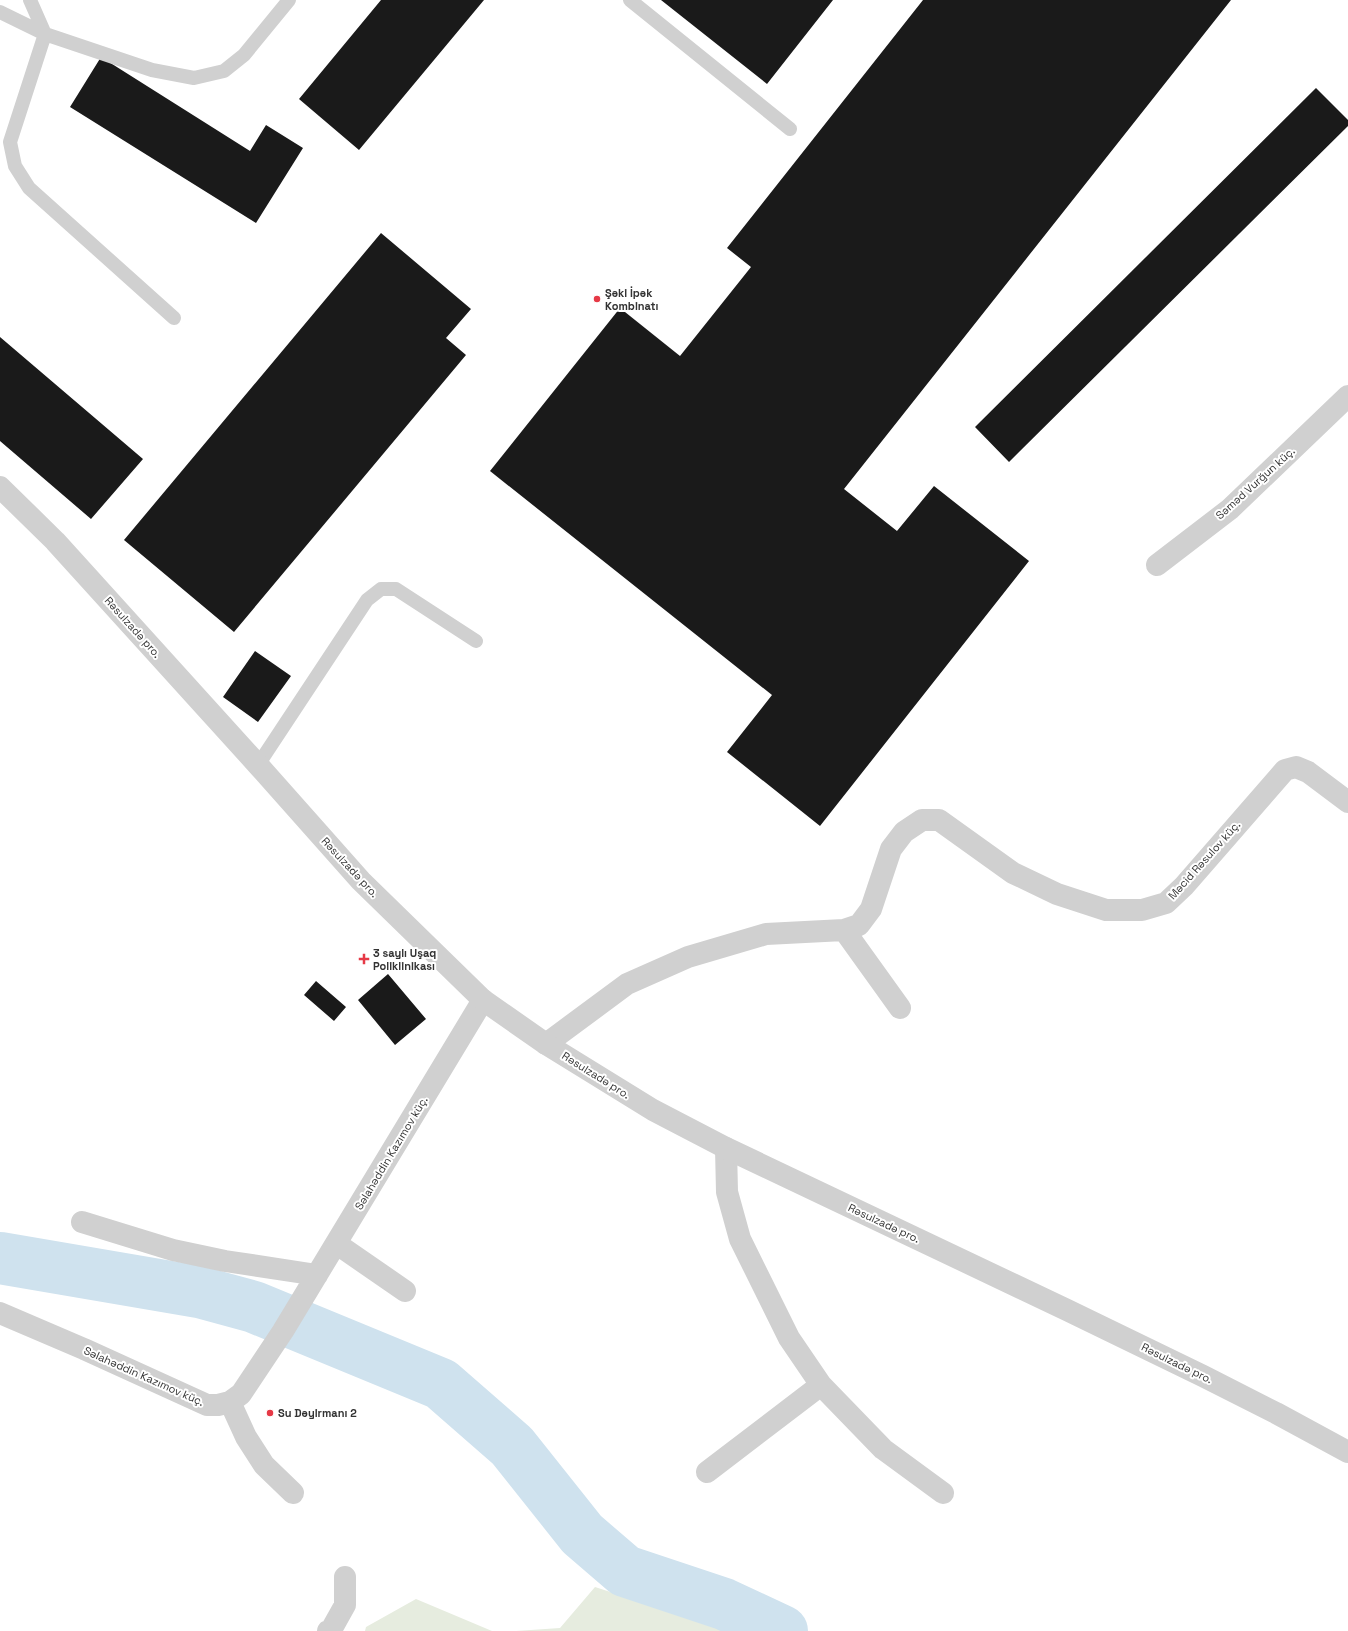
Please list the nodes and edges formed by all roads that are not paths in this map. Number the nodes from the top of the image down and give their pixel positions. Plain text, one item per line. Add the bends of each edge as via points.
1 (30, 0) edge
2 (288, 0) edge
3 (630, 0) edge
4 (0, 12) edge
5 (46, 34) junction
6 (790, 129) dead end
7 (174, 318) dead end
8 (1348, 396) edge
9 (0, 487) edge
10 (1157, 565) dead end
11 (476, 641) dead end
12 (258, 765) junction
13 (1348, 802) edge
14 (844, 930) junction
15 (483, 1000) junction
16 (900, 1008) dead end
17 (546, 1044) junction
18 (726, 1148) junction
19 (82, 1222) dead end
20 (337, 1244) junction
21 (317, 1275) junction
22 (405, 1291) dead end
23 (0, 1313) edge
24 (821, 1384) junction
25 (230, 1402) junction
26 (1348, 1452) edge
27 (707, 1472) dead end
28 (293, 1493) dead end
29 (943, 1493) dead end
30 (346, 1577) dead end
31 (328, 1631) edge

1 - 5 lane
2 - 5 lane via 244,55 224,72 194,78 152,70
3 - 6 lane
4 - 5 lane
5 - 7 lane via 10,142 15,166 29,188
8 - 10 street, Səməd Vurğun küç. via 1230,509
9 - 12 street, Rəsulzadə pro. via 55,541
11 - 12 lane via 396,589 381,589 367,600
12 - 15 street, Rəsulzadə pro. via 362,881
13 - 14 street, Məcid Rəsulov küç. via 1308,772 1296,767 1285,770 1184,886 1166,903 1142,910 1106,910 1057,894 1013,873 939,820 922,820 904,832 891,849 871,909 859,925
14 - 16 street
14 - 17 street, Məcid Rəsulov küç. via 766,934 688,957 627,984
15 - 17 street, Rəsulzadə pro.
15 - 20 street, Səlahəddin Kazımov küç.
17 - 18 street, Rəsulzadə pro. via 653,1110
18 - 24 street via 728,1192 740,1239 788,1338
18 - 26 street, Rəsulzadə pro. via 1189,1369
19 - 21 street via 173,1250
20 - 21 street, Səlahəddin Kazımov küç.
20 - 22 street
21 - 25 street, Səlahəddin Kazımov küç. via 284,1331 241,1394
23 - 25 street, Səlahəddin Kazımov küç. via 207,1405
24 - 27 street
24 - 29 street via 883,1448
25 - 28 street via 246,1437 264,1465
30 - 31 street via 345,1605

